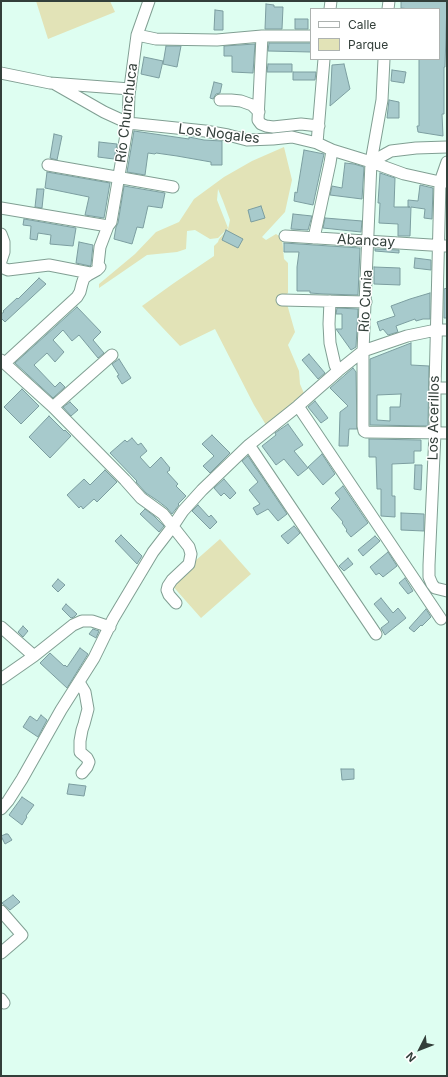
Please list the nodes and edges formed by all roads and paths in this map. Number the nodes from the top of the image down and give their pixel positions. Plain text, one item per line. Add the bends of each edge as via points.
1 (149, 1) edge
2 (137, 35) junction
3 (262, 36) junction
4 (310, 36) edge
5 (324, 60) edge
6 (384, 60) edge
7 (1, 73) edge
8 (55, 84) junction
9 (130, 89) junction
10 (220, 100) dead end
11 (258, 112) junction
12 (128, 123) junction
13 (318, 126) junction
14 (317, 143) junction
15 (447, 146) edge
16 (332, 150) junction
17 (372, 162) junction
18 (447, 162) edge
19 (48, 165) dead end
20 (119, 178) junction
21 (444, 182) edge
22 (173, 187) dead end
23 (1, 208) edge
24 (108, 226) junction
25 (1, 234) edge
26 (285, 236) dead end
27 (314, 238) junction
28 (368, 241) junction
29 (443, 246) edge
30 (1, 261) edge
31 (1, 267) edge
32 (90, 273) junction
33 (282, 300) dead end
34 (330, 301) junction
35 (366, 302) junction
36 (442, 330) edge
37 (363, 351) junction
38 (112, 356) dead end
39 (3, 362) edge
40 (338, 371) junction
41 (435, 388) junction
42 (447, 388) edge
43 (298, 406) junction
44 (53, 407) junction
45 (435, 433) junction
46 (447, 433) edge
47 (250, 445) junction
48 (173, 526) junction
49 (447, 591) edge
50 (176, 603) dead end
51 (440, 619) dead end
52 (1, 627) edge
53 (110, 627) junction
54 (376, 634) dead end
55 (34, 656) junction
56 (1, 679) edge
57 (79, 682) junction
58 (82, 773) dead end
59 (1, 809) edge
60 (1, 911) edge
61 (1, 953) edge

1 - 2 street, Río Chunchuca
2 - 3 street via 156,39 216,40
2 - 9 street, Río Chunchuca
3 - 4 street
3 - 11 street
5 - 13 street
6 - 17 street, Río Cunia via 382,100
7 - 8 street
8 - 9 street
8 - 12 street, Los Nogales
9 - 12 street, Río Chunchuca
10 - 11 street via 242,101 252,105
11 - 13 street via 258,120 266,126
12 - 14 street, Los Nogales via 205,131 247,140 292,137
12 - 20 street, Río Chunchuca
13 - 14 street
14 - 16 street, Los Nogales
15 - 17 street via 391,151
16 - 17 street, Los Nogales
16 - 27 street
17 - 21 street, Los Nogales via 404,174
17 - 28 street, Río Cunia
18 - 21 street, Los Acerillos
19 - 20 street
20 - 22 street
20 - 24 street, Río Chunchuca via 111,222
21 - 29 street, Los Acerillos
23 - 24 street
24 - 32 street, Río Chunchuca via 100,247 100,267
25 - 30 street via 4,252
26 - 27 street, Abancay
27 - 28 street, Abancay
28 - 29 street, Abancay
28 - 35 street, Río Cunia
29 - 36 street, Los Acerillos
31 - 32 street via 8,270 49,265
32 - 39 street via 82,281 79,295
33 - 34 street
34 - 35 street
34 - 40 street via 330,343
35 - 37 street, Río Cunia
36 - 37 street via 407,336
36 - 41 street, Los Acerillos
37 - 40 street
37 - 45 street, Río Cunia via 364,431
38 - 44 street
39 - 44 street
40 - 43 street
41 - 42 street
41 - 45 street, Los Acerillos
43 - 47 street
43 - 51 street
44 - 48 street via 141,498 163,514
45 - 46 street
45 - 49 street, Los Acerillos via 429,578 435,588
47 - 48 street via 202,490
47 - 54 street
48 - 50 street via 189,547 191,554 189,564 168,586 169,595
48 - 53 street via 152,552
52 - 55 street
53 - 55 street via 92,621 73,625
53 - 57 street
55 - 56 street
57 - 58 street via 85,692 88,709 82,730 80,752 89,762
57 - 59 street via 22,779
60 - 61 street via 22,935

